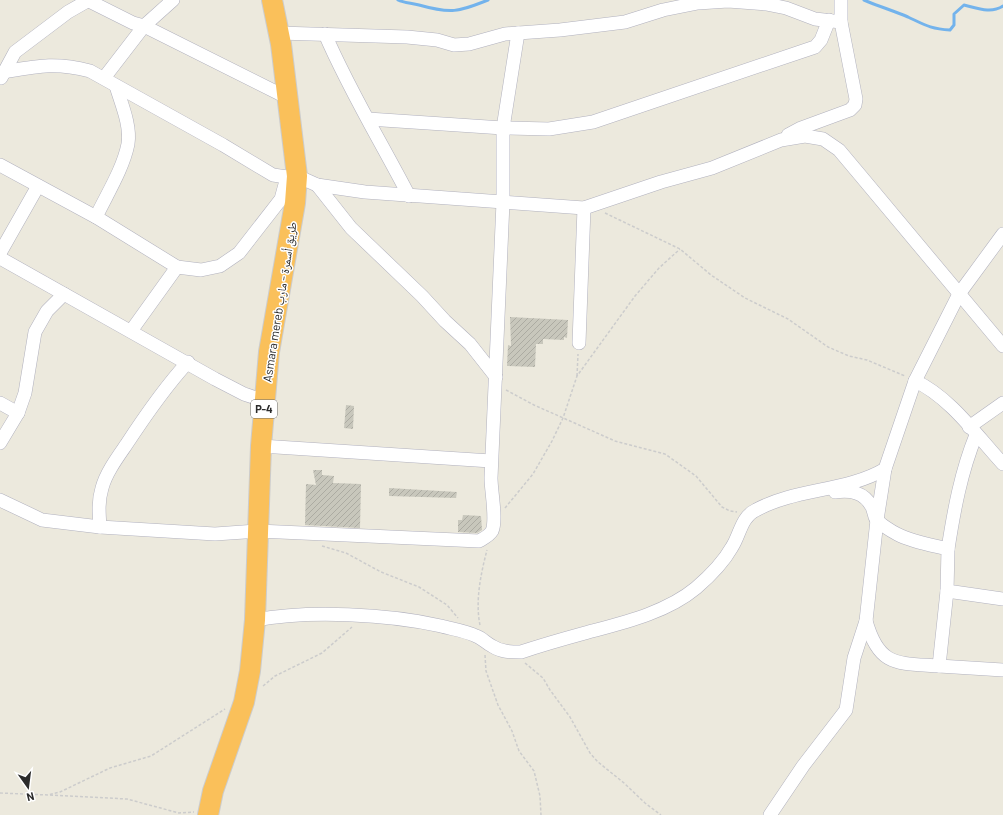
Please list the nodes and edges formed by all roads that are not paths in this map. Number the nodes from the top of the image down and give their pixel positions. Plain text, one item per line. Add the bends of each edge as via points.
1 (89, 0) edge
2 (174, 0) edge
3 (272, 0) edge
4 (699, 1) edge
5 (843, 2) edge
6 (835, 21) junction
7 (144, 26) junction
8 (279, 33) junction
9 (518, 33) junction
10 (325, 34) junction
11 (2, 76) edge
12 (104, 78) junction
13 (116, 86) junction
14 (288, 98) junction
15 (368, 119) junction
16 (503, 128) junction
17 (781, 140) junction
18 (0, 165) edge
19 (292, 177) junction
20 (317, 185) junction
21 (38, 186) junction
22 (409, 196) junction
23 (503, 202) junction
24 (587, 207) junction
25 (96, 218) junction
26 (1003, 234) edge
27 (0, 253) edge
28 (0, 258) edge
29 (177, 267) junction
30 (64, 294) junction
31 (958, 294) junction
32 (130, 331) junction
33 (578, 343) road end
34 (1002, 344) edge
35 (188, 362) junction
36 (496, 377) junction
37 (915, 380) junction
38 (265, 401) junction
39 (0, 403) edge
40 (1003, 403) edge
41 (18, 413) junction
42 (972, 431) junction
43 (0, 443) edge
44 (261, 446) junction
45 (491, 461) junction
46 (1003, 464) edge
47 (885, 470) junction
48 (0, 500) edge
49 (755, 510) junction
50 (877, 520) junction
51 (100, 527) junction
52 (258, 531) junction
53 (948, 549) junction
54 (947, 591) junction
55 (1003, 599) edge
56 (255, 620) junction
57 (866, 621) junction
58 (939, 666) junction
59 (1003, 670) edge
60 (211, 814) edge
61 (770, 815) edge

1 - 7 street
1 - 11 street via 68,12 15,52
2 - 7 street
3 - 8 highway, Asmara mereb طريق أسمرة - مارب / P-4
4 - 6 street via 766,4 786,8 815,19
4 - 9 street via 625,22
5 - 6 street
6 - 16 street via 815,47 593,122 549,129
6 - 17 street via 856,99 855,105 844,112 800,128
7 - 12 street
7 - 14 street
8 - 10 street
8 - 14 highway, Asmara mereb طريق أسمرة - مارب / P-4
9 - 10 street via 454,45 437,40 407,37
9 - 16 street
10 - 15 street via 340,69
11 - 12 street via 43,65 69,66 90,71
12 - 13 street
13 - 19 street via 223,145 262,170
13 - 25 street via 126,119 128,142 122,164
14 - 19 highway, Asmara mereb طريق أسمرة - مارب / P-4
15 - 16 street
15 - 22 street
16 - 23 street
17 - 24 street via 712,168
17 - 31 street via 805,136 823,139 839,150
18 - 21 street
19 - 20 street
19 - 29 street via 281,199 239,253 220,266 201,270
19 - 38 highway, Asmara mereb طريق أسمرة - مارب / P-4 via 295,203 269,352
20 - 22 street
20 - 36 street via 351,228 470,344
21 - 25 street
21 - 27 street
22 - 23 street
23 - 24 street
23 - 36 street
24 - 33 street
25 - 29 street
26 - 31 street
28 - 30 street
29 - 32 street
30 - 32 street
30 - 41 street via 47,311 35,332 25,393
31 - 34 street
31 - 37 street
32 - 35 street
35 - 38 street via 244,394
35 - 51 street via 151,406 113,465 102,486 98,504
36 - 45 street
37 - 42 street via 931,388
37 - 47 street
38 - 44 highway, Asmara mereb طريق أسمرة - مارب / P-4
39 - 41 street
40 - 42 street
41 - 43 street
42 - 46 street
42 - 53 street via 956,498
44 - 45 street
44 - 52 highway, Asmara mereb طريق أسمرة - مارب / P-4
45 - 52 street via 493,525 487,537 479,541
47 - 49 street via 871,478 801,494
47 - 50 street
48 - 51 street via 42,520
49 - 50 street via 848,491 865,497
49 - 56 street via 743,522 733,546 720,566 695,589 658,611 521,652 506,652 476,636 440,626 378,617 300,614
50 - 53 street via 897,534
50 - 57 street
51 - 52 street via 215,534
52 - 56 highway, Asmara mereb طريق أسمرة - مارب / P-4
53 - 54 street
54 - 55 street
54 - 58 street
56 - 60 highway, Asmara mereb طريق أسمرة - مارب / P-4 via 244,702 213,791
57 - 58 street via 876,649 886,657 898,663
57 - 61 street via 854,658 846,710
58 - 59 street

